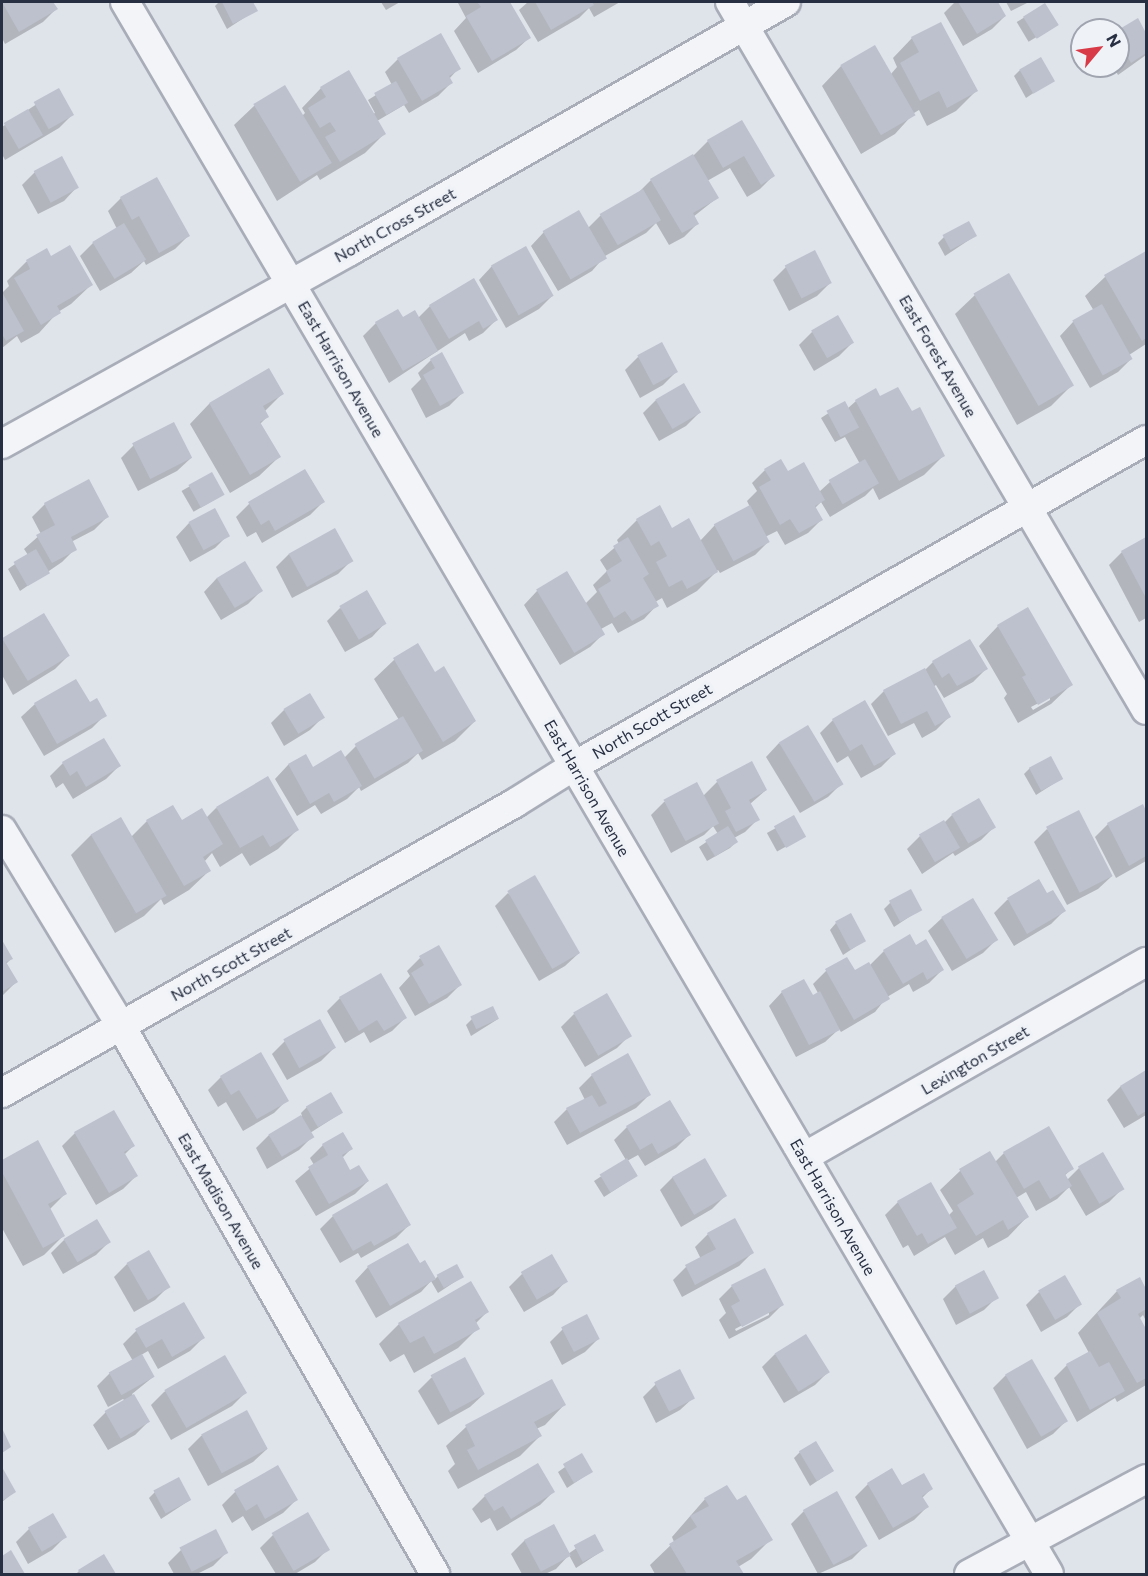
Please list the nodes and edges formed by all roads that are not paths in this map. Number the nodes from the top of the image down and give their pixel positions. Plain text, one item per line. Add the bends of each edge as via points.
1 (125, 2) edge
2 (786, 2) edge
3 (737, 13) edge
4 (290, 283) junction
5 (1146, 440) edge
6 (2, 444) edge
7 (1028, 508) junction
8 (1146, 710) edge
9 (573, 765) junction
10 (2, 830) edge
11 (1146, 962) edge
12 (121, 1026) junction
13 (2, 1093) edge
14 (804, 1157) junction
15 (1146, 1479) edge
16 (1030, 1542) junction
17 (435, 1575) edge
18 (969, 1575) edge
19 (1049, 1575) edge

1 - 4 street, East Harrison Avenue
2 - 3 street, North Cross Street
3 - 4 street, North Cross Street
3 - 7 street, East Forest Avenue
4 - 6 street, North Cross Street
4 - 9 street, East Harrison Avenue
5 - 7 street, North Scott Street
7 - 8 street, East Forest Avenue
7 - 9 street, North Scott Street
9 - 12 street, North Scott Street via 515,803
9 - 14 street, East Harrison Avenue
10 - 12 street, East Madison Avenue
11 - 14 street, Lexington Street
12 - 13 street, North Scott Street
12 - 17 street, East Madison Avenue
14 - 16 street, East Harrison Avenue
15 - 16 street
16 - 18 street
16 - 19 street, East Harrison Avenue

